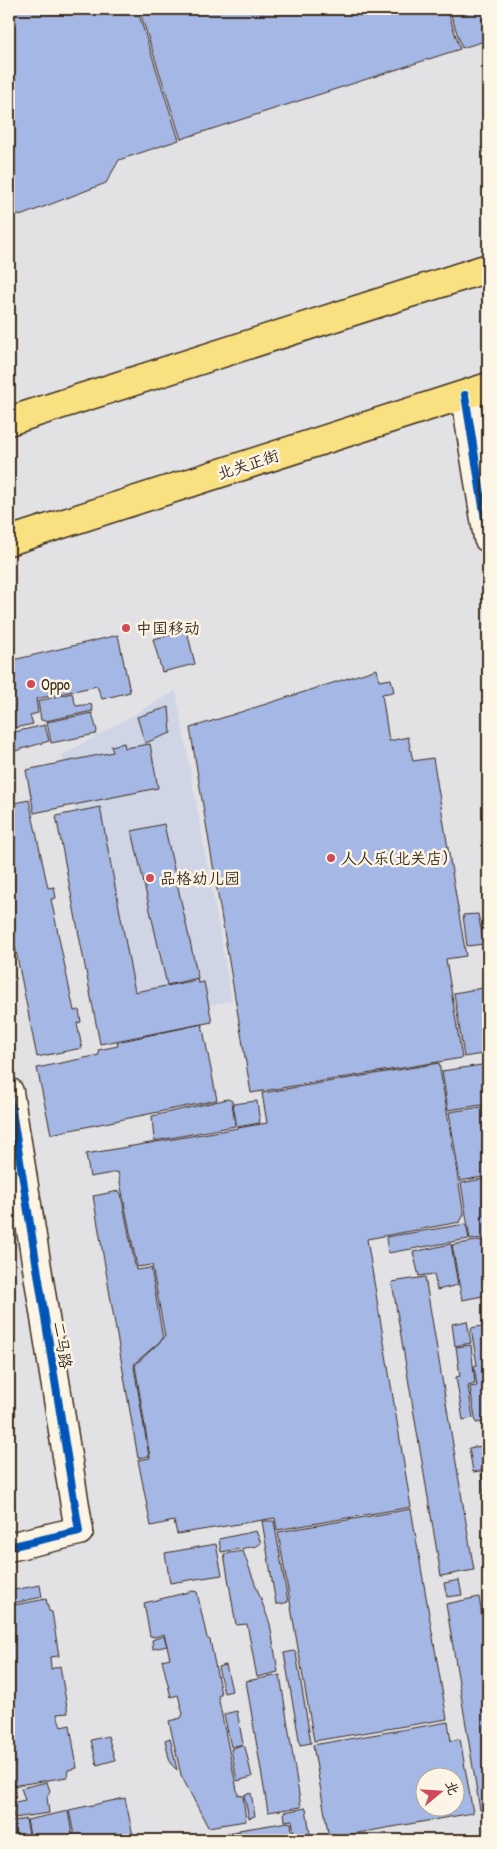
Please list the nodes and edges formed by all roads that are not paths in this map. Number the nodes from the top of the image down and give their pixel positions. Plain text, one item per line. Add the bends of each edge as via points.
1 (488, 268) edge
2 (477, 391) edge
3 (9, 421) edge
4 (488, 538) edge
5 (9, 541) edge
6 (9, 1092) edge
7 (9, 1547) edge

1 - 3 main road
2 - 4 street
2 - 5 main road, 北关正街
6 - 7 street, 二马路 via 80,1531

